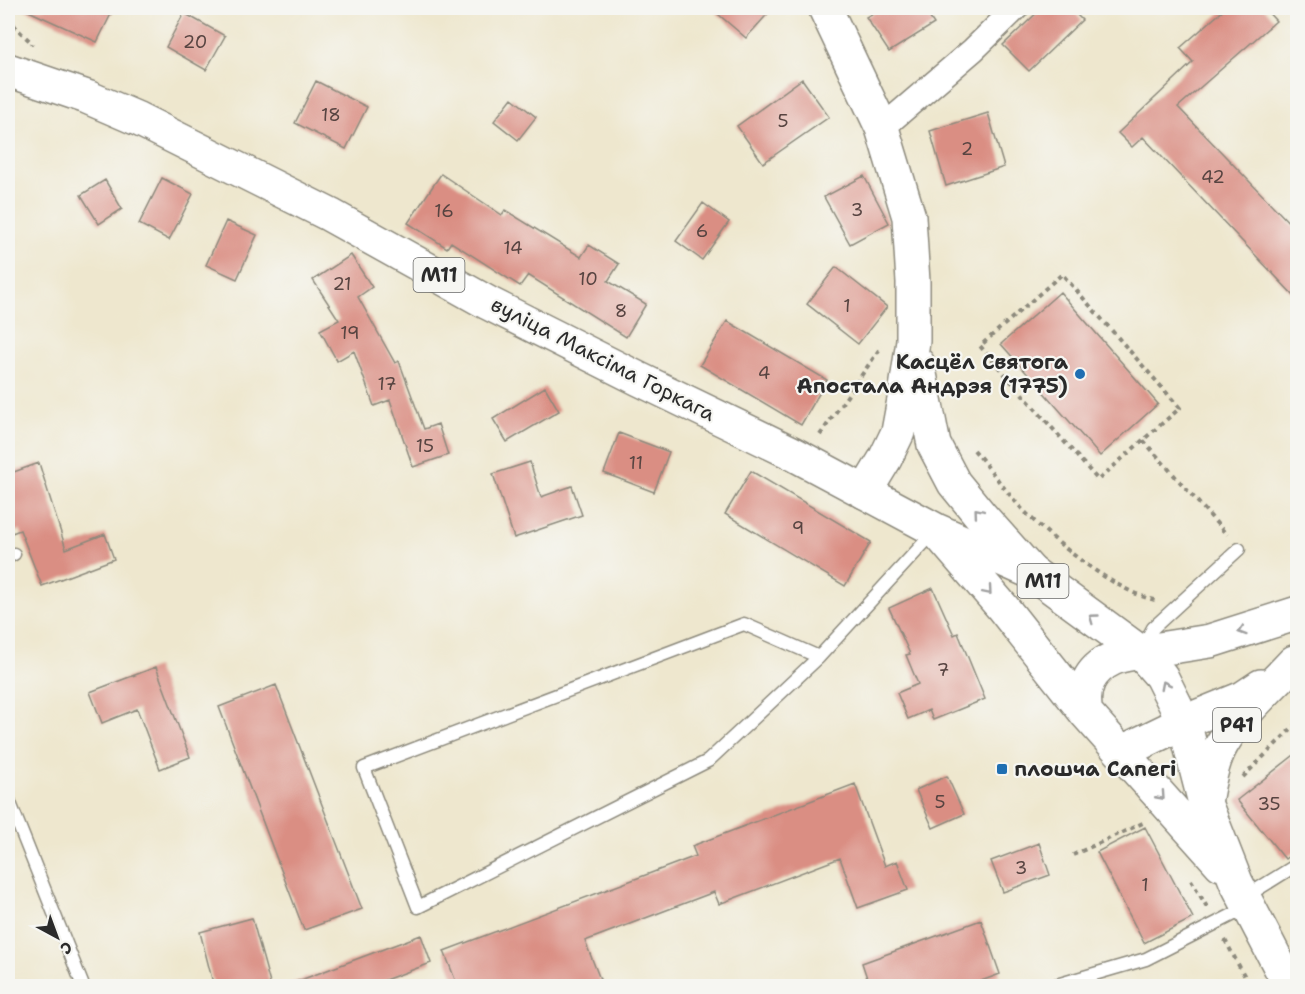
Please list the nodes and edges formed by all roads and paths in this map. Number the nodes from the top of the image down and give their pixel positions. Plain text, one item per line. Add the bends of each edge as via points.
1 (825, 8) edge
2 (1016, 8) edge
3 (32, 43) dead end
4 (42, 46) dead end
5 (8, 70) edge
6 (882, 128) junction
7 (899, 341) junction
8 (820, 435) dead end
9 (1143, 440) junction
10 (970, 445) dead end
11 (865, 492) junction
12 (936, 530) junction
13 (1239, 549) joint
14 (1031, 572) junction
15 (1178, 605) junction
16 (1298, 613) edge
17 (1140, 652) junction
18 (819, 657) junction
19 (1296, 661) edge
20 (1086, 713) junction
21 (1184, 722) junction
22 (1122, 752) junction
23 (8, 798) edge
24 (1205, 803) junction
25 (1298, 864) edge
26 (1243, 896) junction
27 (1217, 924) junction
28 (1292, 982) edge
29 (83, 987) edge
30 (1053, 987) edge
31 (1250, 987) edge

1 - 6 main road
2 - 6 street
3 - 4 path
5 - 11 main road, вуліца Максіма Горкага / М11 via 138,119 330,215 488,303
6 - 7 main road via 909,217 913,282
7 - 8 path
7 - 11 main road via 898,432
14 -> 7 main road via 954,483 934,445
9 - 9 path via 1098,480 980,346 1062,274 1180,408
9 - 13 path
10 - 15 path via 1027,514 1082,561 1138,597
11 - 12 main road, вуліца Максіма Горкага / М11
12 - 14 main road, вуліца Максіма Горкага / М11
12 - 18 lane
12 -> 20 main road, вуліца Максіма Горкага / М11
13 - 15 lane
17 -> 14 main road, вуліца Максіма Горкага / М11
15 - 17 lane via 1153,628
16 -> 17 main road via 1210,641
17 - 20 main road via 1113,658 1097,669 1087,681 1083,700
21 -> 17 main road, М11 via 1161,676
18 - 18 lane via 708,761 418,907 364,768 744,624
19 - 21 main road, Р41 via 1243,698
19 - 24 main road, Р41 via 1222,744
20 - 22 main road, М11
21 - 22 main road
21 - 24 main road, М11
22 -> 26 main road, М11
23 - 29 lane
24 - 26 main road, М11
25 - 26 lane
26 - 27 lane
26 - 28 main road, М11
27 - 30 lane via 1146,959
27 - 31 path

